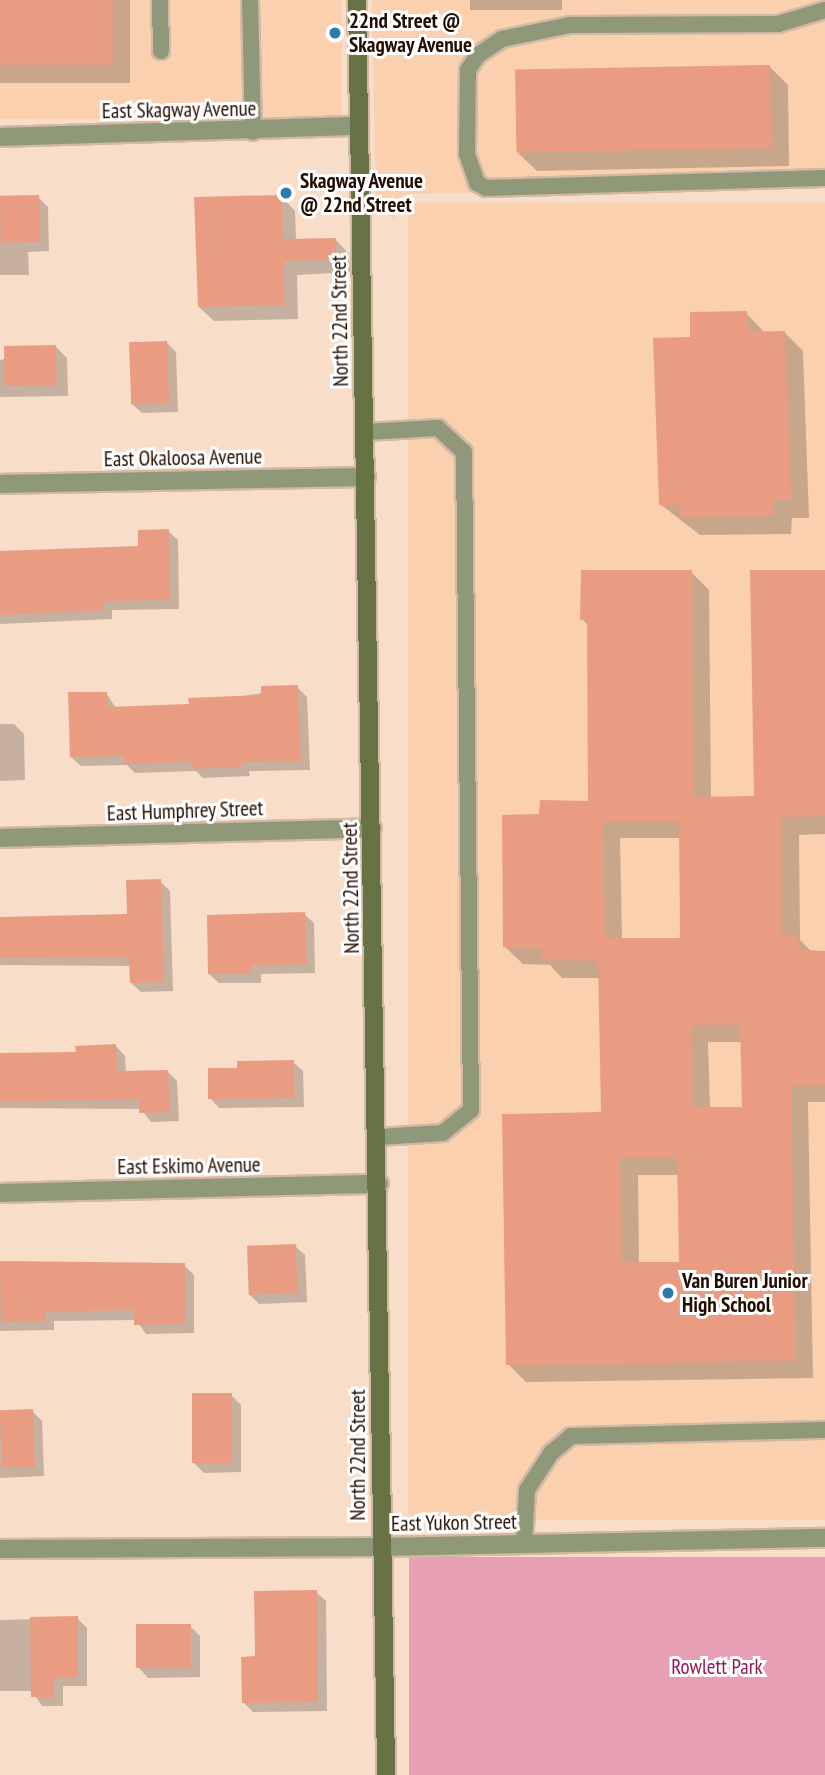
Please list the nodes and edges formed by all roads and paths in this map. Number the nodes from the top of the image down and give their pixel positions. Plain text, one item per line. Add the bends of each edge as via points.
1 (160, 0) edge
2 (250, 0) edge
3 (357, 0) edge
4 (825, 10) edge
5 (161, 51) dead end
6 (359, 126) junction
7 (253, 132) junction
8 (0, 137) edge
9 (825, 178) edge
10 (365, 432) junction
11 (366, 477) junction
12 (0, 484) edge
13 (372, 828) junction
14 (0, 838) edge
15 (378, 1137) junction
16 (379, 1184) junction
17 (0, 1193) edge
18 (825, 1430) edge
19 (825, 1538) edge
20 (524, 1544) junction
21 (381, 1547) junction
22 (0, 1549) edge
23 (386, 1775) edge

1 - 5 lane
2 - 7 lane
3 - 6 street, North 22nd Street
4 - 9 lane via 778,24 570,25 502,39 478,55 468,70 467,154 477,183 486,188
6 - 7 street, East Skagway Avenue
6 - 10 street, North 22nd Street
7 - 8 street, East Skagway Avenue
10 - 11 street, North 22nd Street
10 - 15 lane via 438,428 464,452 471,1110 443,1133
11 - 12 street, East Okaloosa Avenue
11 - 13 street, North 22nd Street
13 - 14 street, East Humphrey Street
13 - 15 street, North 22nd Street
15 - 16 street, North 22nd Street
16 - 17 street, East Eskimo Avenue
16 - 21 street, North 22nd Street
18 - 20 lane via 571,1436 551,1453 527,1490
19 - 20 street, East Yukon Street
20 - 21 street, East Yukon Street
21 - 22 street, East Yukon Street
21 - 23 street, North 22nd Street

